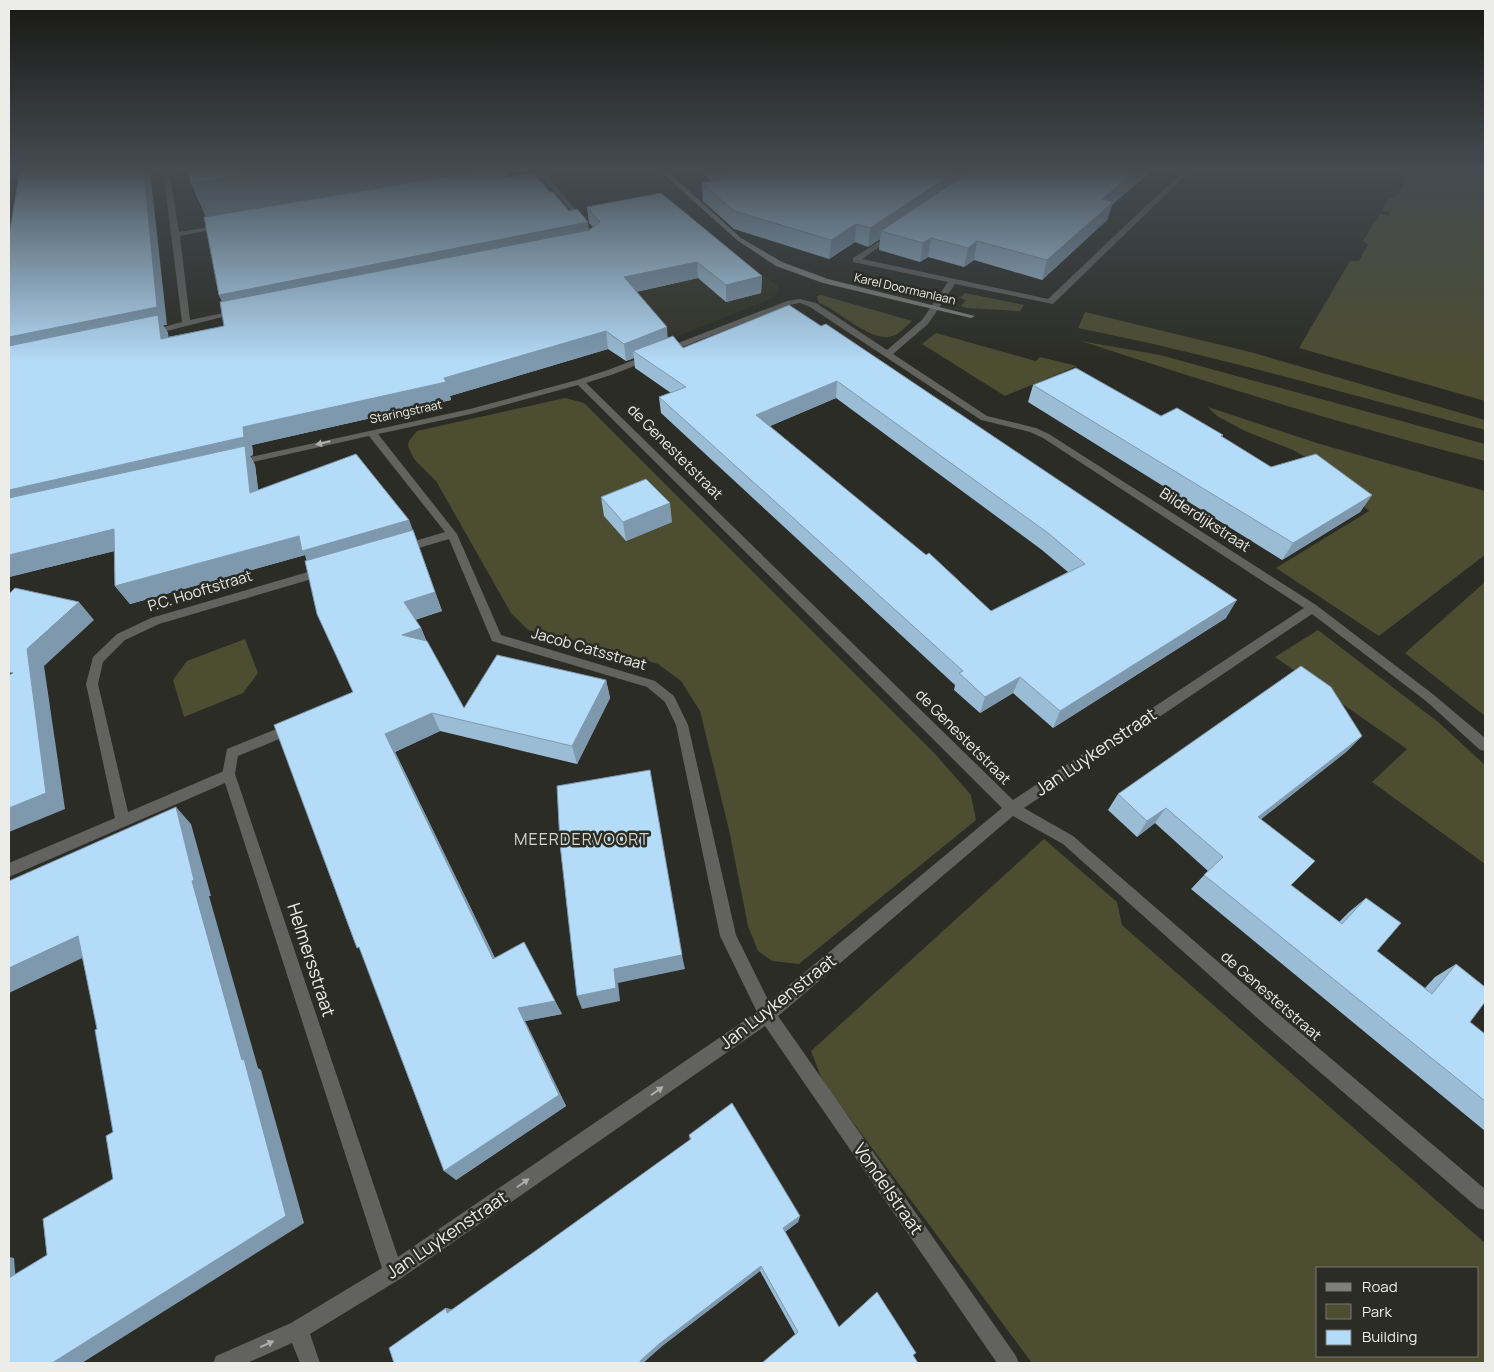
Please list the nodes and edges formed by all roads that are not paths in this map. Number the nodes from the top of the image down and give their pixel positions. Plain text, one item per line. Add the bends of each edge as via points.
1 (182, 234) edge
2 (733, 234) edge
3 (895, 234) edge
4 (1121, 234) edge
5 (176, 235) joint
6 (952, 282) junction
7 (800, 302) joint
8 (934, 307) junction
9 (249, 310) edge
10 (971, 316) dead end
11 (186, 323) junction
12 (145, 334) edge
13 (887, 355) junction
14 (580, 382) junction
15 (371, 432) junction
16 (220, 467) edge
17 (452, 534) junction
18 (386, 553) edge
19 (340, 567) edge
20 (1312, 608) junction
21 (305, 722) edge
22 (1485, 746) edge
23 (229, 776) junction
24 (1012, 808) junction
25 (123, 821) junction
26 (9, 870) edge
27 (767, 1015) junction
28 (1485, 1201) edge
29 (393, 1272) junction
30 (298, 1330) junction
31 (223, 1363) edge
32 (310, 1363) edge
33 (1009, 1363) edge

1 - 5 street
2 - 8 street, Karel Doormanlaan via 778,264 826,281
3 - 6 street via 856,260
4 - 6 street via 1050,302
5 - 11 street
6 - 8 street
7 - 13 street, Bilderdijkstraat via 813,305
7 - 14 street, Staringstraat via 787,303
8 - 10 street, Karel Doormanlaan
8 - 13 street via 925,322
9 - 11 street
11 - 12 street
13 - 20 street, Bilderdijkstraat via 984,418 1046,436
14 - 15 street, Staringstraat via 471,411
14 - 24 street, de Genestetstraat
15 -> 16 street, Staringstraat
15 - 17 street, Jacob Catsstraat
17 - 18 street
17 - 27 street, Jacob Catsstraat via 496,638 651,684 670,699 682,725 728,936
19 - 25 street, P.C. Hooftstraat via 155,620 121,637 98,660 92,684
20 - 22 street, Bilderdijkstraat via 1430,698
20 - 24 street, Jan Luykenstraat
21 - 23 street, Helmersstraat via 232,753
23 - 25 street
23 - 29 street, Helmersstraat
24 - 27 street, Jan Luykenstraat
24 - 28 street, de Genestetstraat via 1068,840
25 - 26 street
29 -> 27 street, Jan Luykenstraat
27 - 33 street, Vondelstraat
29 - 30 street, Jan Luykenstraat
31 -> 30 street, Jan Luykenstraat
30 - 32 street

